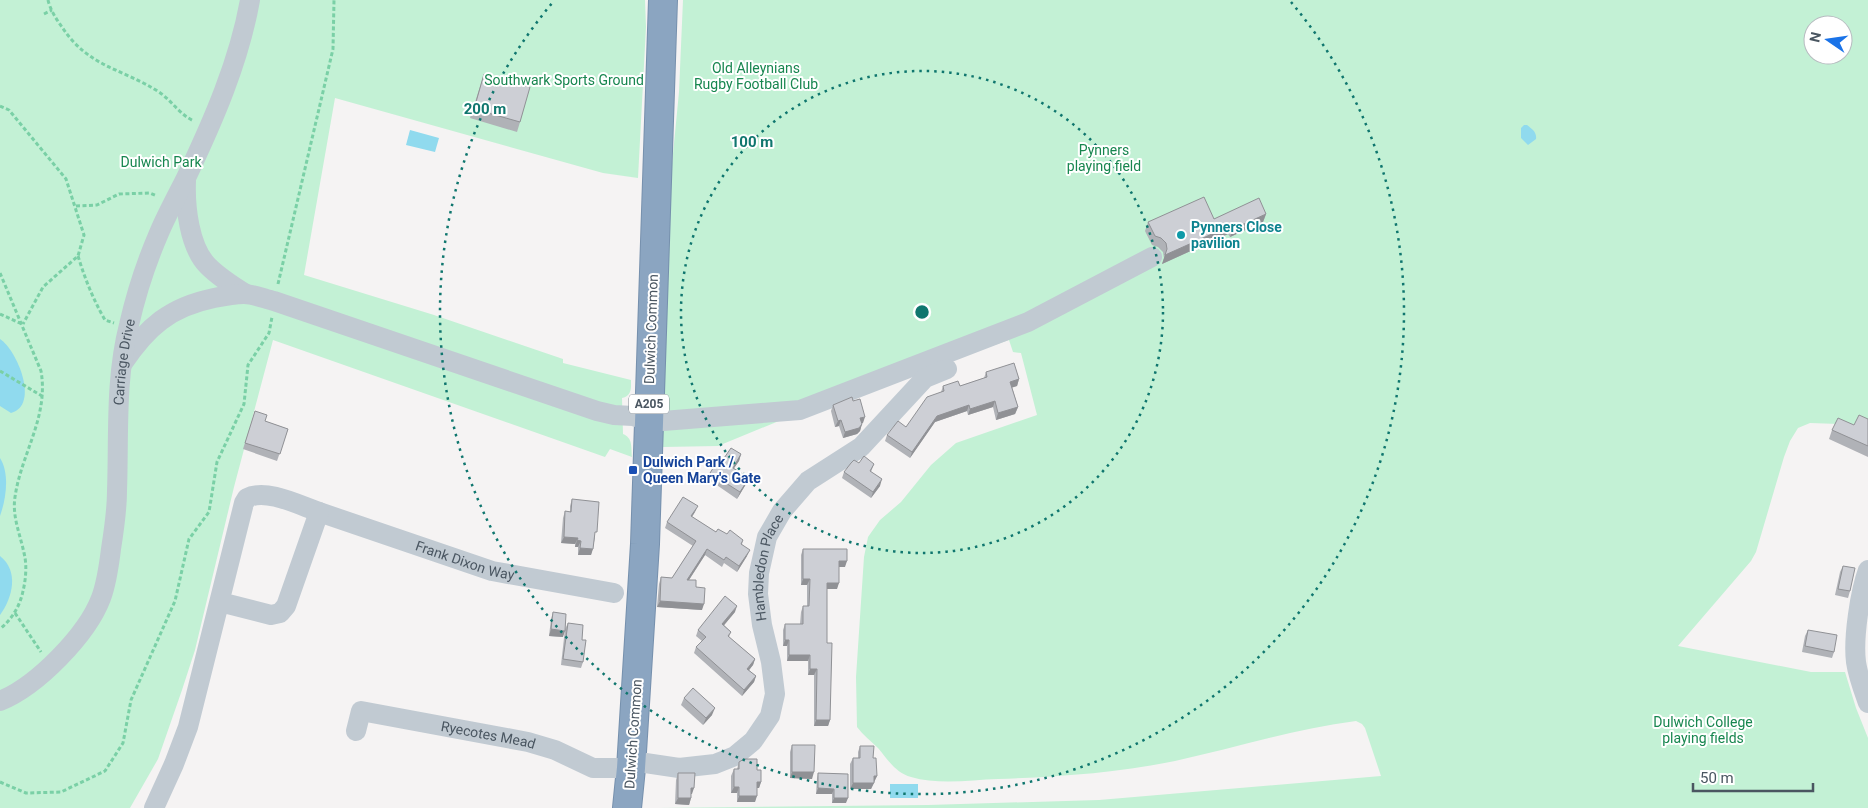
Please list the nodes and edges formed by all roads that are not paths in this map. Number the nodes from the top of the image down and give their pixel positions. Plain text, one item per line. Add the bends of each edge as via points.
1 (250, 0) edge
2 (662, 0) edge
3 (186, 176) junction
4 (1152, 257) dead end
5 (246, 294) junction
6 (123, 363) junction
7 (946, 368) dead end
8 (648, 420) junction
9 (319, 512) junction
10 (1868, 570) edge
11 (614, 593) dead end
12 (220, 602) junction
13 (0, 701) edge
14 (1868, 703) edge
15 (356, 731) dead end
16 (631, 764) junction
17 (154, 808) edge
18 (627, 808) edge

1 - 3 street, Carriage Drive via 233,68
2 - 8 highway, Dulwich Common / A205
3 - 5 street via 188,225 206,265
3 - 6 street, Carriage Drive via 149,258 128,328
4 - 8 street via 1028,322 800,410
5 - 6 street via 193,303 178,310 148,332
5 - 8 street via 597,411
6 - 13 street, Carriage Drive via 119,397 118,493 107,577 100,599 73,642 51,667
7 - 16 street, Hambledon Place via 925,378 861,447 808,481 782,511 767,537 758,594 775,694 770,716 753,741 735,756 715,764 679,768
8 - 16 highway, Dulwich Common / A205 via 643,593
9 - 11 street, Frank Dixon Way via 492,571
9 - 12 street via 286,606 280,613 271,615
9 - 12 street, Frank Dixon Way via 273,496 259,494 247,498
10 - 14 street via 1860,605 1856,661
12 - 17 street, Frank Dixon Way via 188,727
15 - 16 street, Ryecotes Mead via 361,711 528,742 556,750 593,768
16 - 18 highway, Dulwich Common / A205

